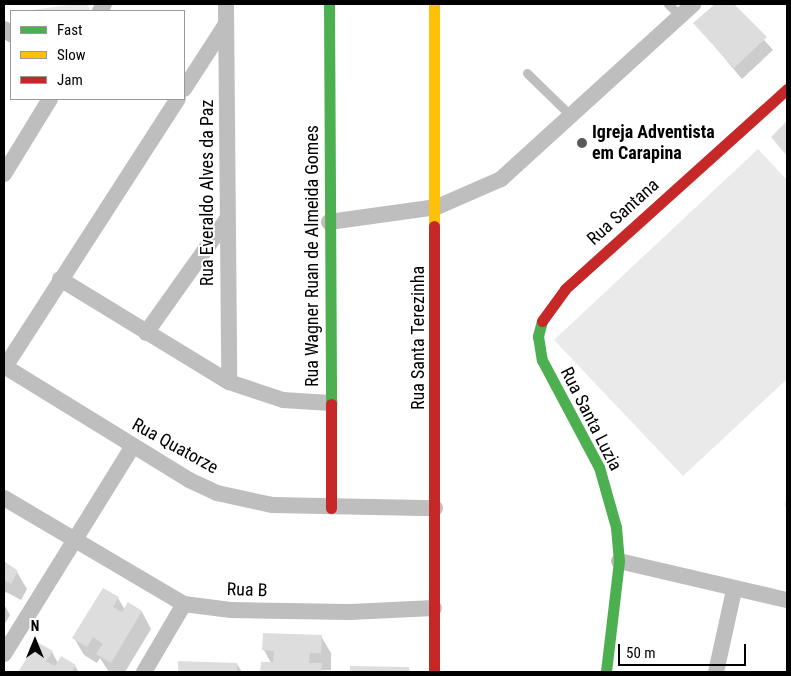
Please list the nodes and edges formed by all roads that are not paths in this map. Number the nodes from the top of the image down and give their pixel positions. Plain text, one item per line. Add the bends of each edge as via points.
1 (226, 4) edge
2 (329, 4) edge
3 (434, 4) edge
4 (693, 4) edge
5 (674, 10) edge
6 (226, 24) junction
7 (527, 73) dead end
8 (185, 87) edge
9 (787, 89) edge
10 (49, 100) edge
11 (177, 100) edge
12 (572, 116) junction
13 (6, 165) edge
14 (437, 208) junction
15 (227, 219) junction
16 (329, 222) junction
17 (60, 279) junction
18 (146, 333) junction
19 (542, 360) joint
20 (4, 367) edge
21 (229, 382) junction
22 (330, 403) junction
23 (133, 446) junction
24 (4, 498) edge
25 (331, 508) junction
26 (435, 508) junction
27 (74, 544) junction
28 (619, 561) junction
29 (734, 590) junction
30 (787, 600) edge
31 (184, 604) junction
32 (434, 608) junction
33 (6, 645) edge
34 (144, 672) edge
35 (434, 672) edge
36 (606, 672) edge
37 (716, 672) edge

1 - 6 street, Rua Everaldo Alves da Paz
2 - 16 street, Rua Wagner Ruan de Almeida Gomes
3 - 14 street, Rua Santa Terezinha
4 - 5 street
5 - 12 street
6 - 8 street
6 - 15 street, Rua Everaldo Alves da Paz
7 - 12 lane
9 - 19 street, Rua Santana via 564,288 544,314 538,336
10 - 13 street
11 - 17 street
12 - 14 street via 501,179
14 - 16 street
14 - 26 street, Rua Santa Terezinha
15 - 18 street
15 - 21 street, Rua Everaldo Alves da Paz
16 - 22 street, Rua Wagner Ruan de Almeida Gomes
17 - 18 street
17 - 20 street
18 - 21 street
19 - 28 street, Rua Santa Luzia via 599,467 616,527
20 - 23 street, Rua Quatorze
21 - 22 street via 283,400
22 - 25 street, Rua Wagner Ruan de Almeida Gomes
23 - 25 street, Rua Quatorze via 217,492 272,505
23 - 27 street
24 - 27 street, Rua B
25 - 26 street, Rua Quatorze
26 - 32 street, Rua Santa Terezinha
27 - 31 street, Rua B
27 - 33 street
28 - 29 street
28 - 36 street, Rua Santa Luzia
29 - 30 street
29 - 37 street
31 - 32 street, Rua B via 231,610 340,612
31 - 34 street
32 - 35 street, Rua Santa Terezinha

